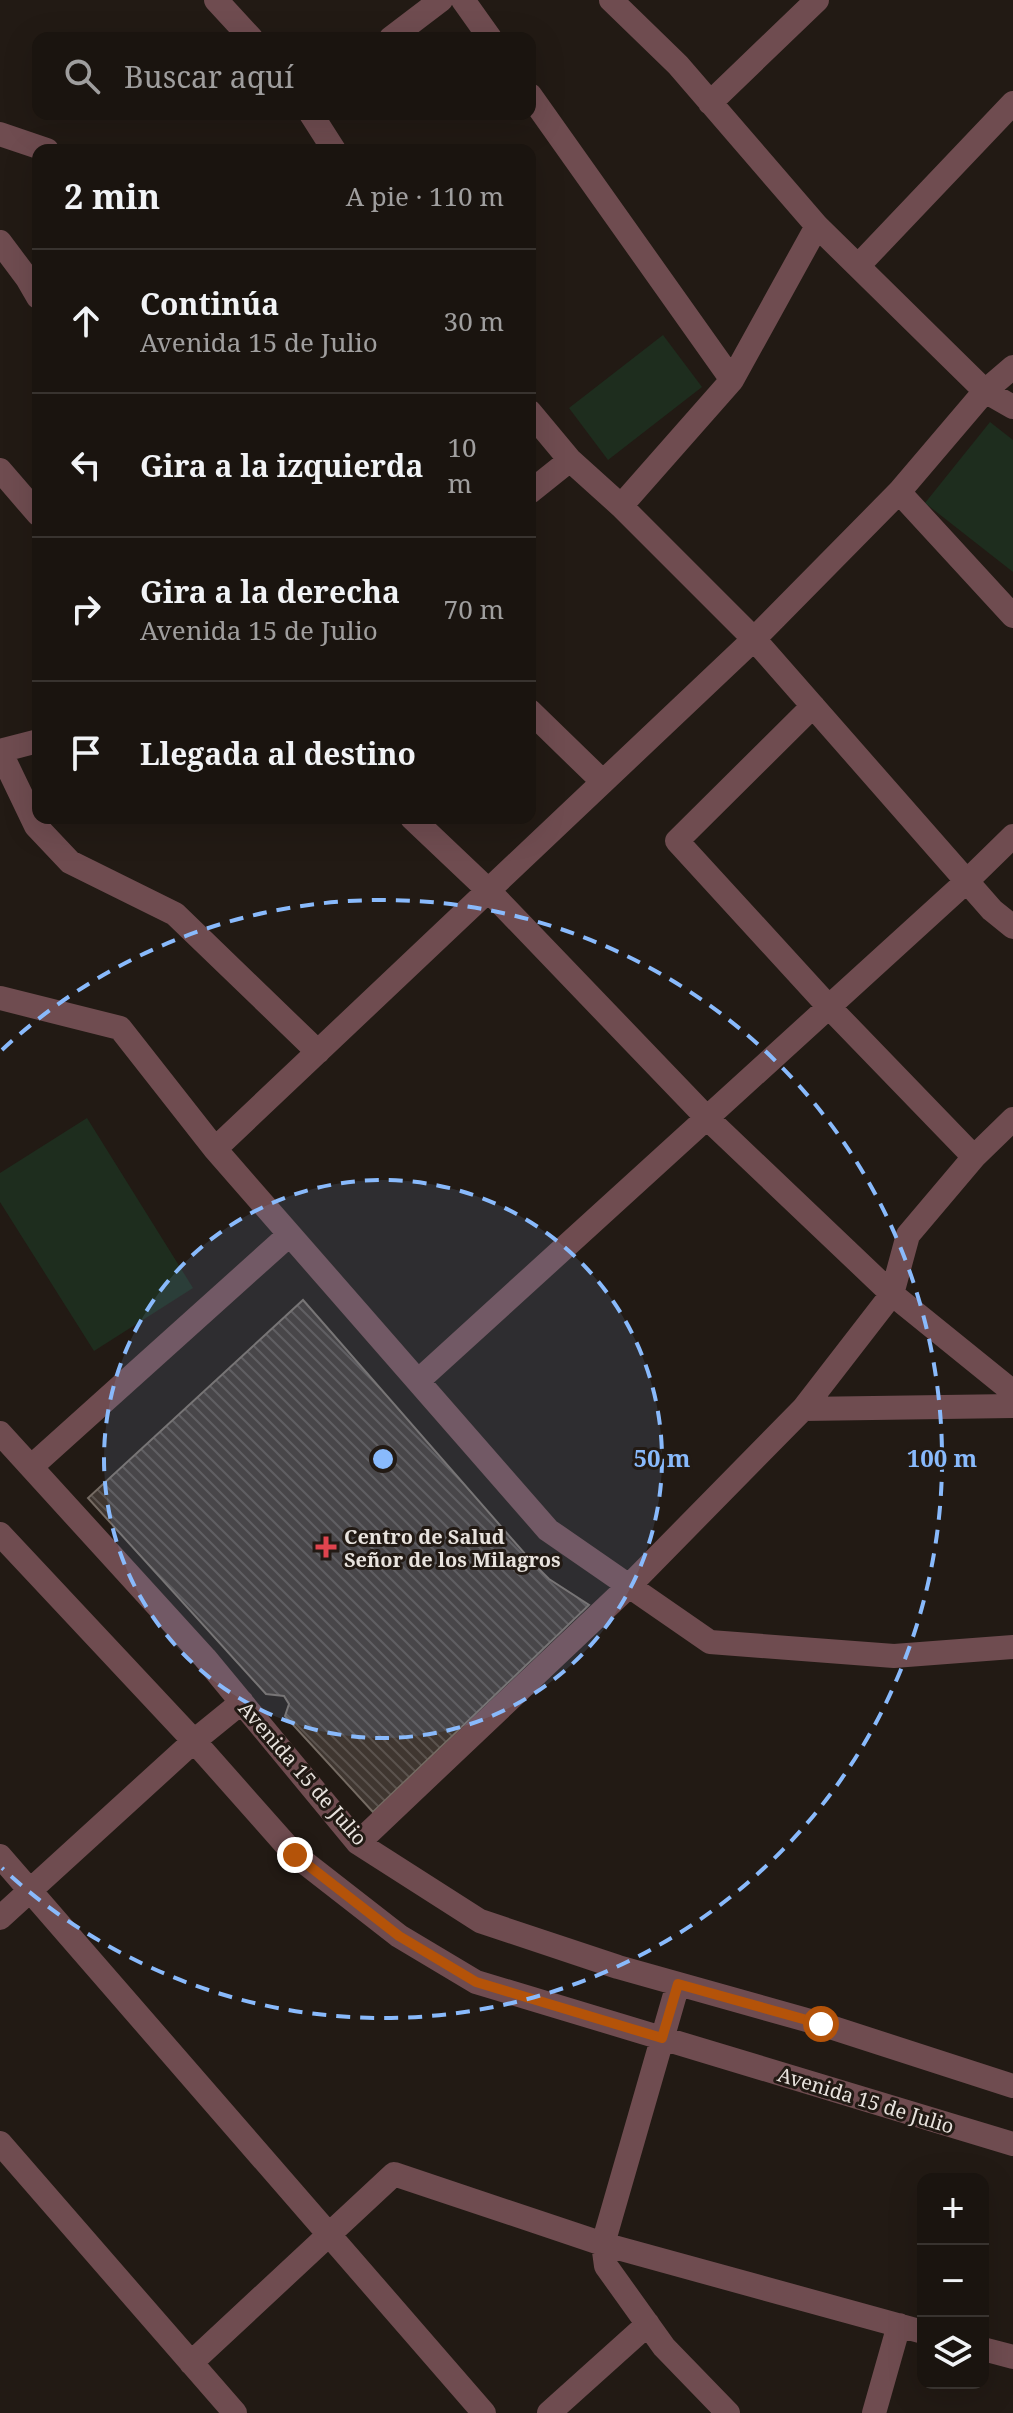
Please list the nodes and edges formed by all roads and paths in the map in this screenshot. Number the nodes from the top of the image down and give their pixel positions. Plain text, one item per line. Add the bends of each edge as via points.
1 (216, 0) edge
2 (441, 0) edge
3 (463, 0) edge
4 (611, 0) edge
5 (817, 0) edge
6 (245, 32) edge
7 (399, 32) edge
8 (486, 32) edge
9 (536, 103) edge
10 (710, 103) junction
11 (1013, 103) edge
12 (315, 120) edge
13 (0, 134) edge
14 (330, 144) edge
15 (32, 145) edge
16 (817, 226) junction
17 (0, 242) edge
18 (858, 266) junction
19 (32, 287) edge
20 (1013, 367) edge
21 (732, 380) junction
22 (985, 391) junction
23 (1013, 407) edge
24 (536, 419) edge
25 (570, 460) junction
26 (0, 470) edge
27 (536, 487) edge
28 (899, 492) junction
29 (621, 506) junction
30 (32, 507) edge
31 (1013, 616) edge
32 (754, 639) junction
33 (813, 706) junction
34 (536, 717) edge
35 (32, 743) edge
36 (0, 751) edge
37 (603, 782) junction
38 (32, 818) edge
39 (35, 824) edge
40 (418, 824) edge
41 (1013, 836) edge
42 (967, 881) junction
43 (489, 891) junction
44 (1013, 927) edge
45 (0, 998) edge
46 (829, 1007) junction
47 (318, 1052) junction
48 (707, 1118) junction
49 (1013, 1119) edge
50 (215, 1149) junction
51 (974, 1157) junction
52 (289, 1235) junction
53 (892, 1294) junction
54 (418, 1381) junction
55 (1013, 1392) edge
56 (1013, 1406) edge
57 (803, 1409) junction
58 (0, 1433) edge
59 (31, 1467) junction
60 (0, 1534) edge
61 (629, 1586) junction
62 (1013, 1647) edge
63 (242, 1702) junction
64 (194, 1741) junction
65 (358, 1843) junction
66 (0, 1856) edge
67 (31, 1890) junction
68 (0, 1918) edge
69 (678, 1984) junction
70 (662, 2038) junction
71 (1013, 2086) edge
72 (0, 2143) edge
73 (1013, 2144) edge
74 (329, 2234) junction
75 (603, 2244) junction
76 (648, 2324) junction
77 (899, 2325) junction
78 (917, 2330) edge
79 (989, 2351) edge
80 (1013, 2357) edge
81 (191, 2363) junction
82 (235, 2413) edge
83 (484, 2413) edge
84 (549, 2413) edge
85 (728, 2413) edge
86 (874, 2413) edge

1 - 6 street
2 - 7 street
3 - 8 street
4 - 10 street
5 - 10 street
9 - 21 street
10 - 16 street
11 - 18 street
12 - 14 street
13 - 15 street
16 - 18 street
16 - 21 street
17 - 19 street
18 - 22 street
20 - 22 street
21 - 29 street
22 - 23 street
22 - 28 street
24 - 25 street
25 - 27 street
25 - 29 street
26 - 30 street
28 - 31 street
28 - 32 street
29 - 32 street
32 - 33 street
32 - 37 street
33 - 42 street
33 - 46 street via 677,841
34 - 37 street
35 - 36 street
36 - 38 street
37 - 43 street
39 - 47 street via 70,862 175,914
40 - 43 street
41 - 42 street
42 - 44 street
42 - 46 street
43 - 47 street
43 - 48 street
45 - 50 street via 120,1028
46 - 48 street
46 - 51 street
47 - 50 street
48 - 53 street
48 - 54 street
49 - 51 street
50 - 52 street
51 - 53 street via 908,1235
52 - 54 street
52 - 59 street
53 - 55 street
53 - 57 street
54 - 61 street via 548,1530
56 - 57 street
57 - 61 street
58 - 59 street, Avenida 15 de Julio
59 - 63 street, Avenida 15 de Julio
60 - 64 street, Avenida 15 de Julio
61 - 62 street via 710,1642 894,1656
61 - 65 street
63 - 64 street
63 - 65 street, Avenida 15 de Julio
64 - 67 street
64 - 70 street, Avenida 15 de Julio via 295,1855 399,1936 476,1982
65 - 69 street, Avenida 15 de Julio via 480,1921
66 - 67 street
67 - 68 street
67 - 74 street
69 - 70 street
69 - 71 street, Avenida 15 de Julio
70 - 73 street, Avenida 15 de Julio
70 - 75 street
72 - 81 street
74 - 75 street via 394,2174
74 - 81 street
74 - 83 street
75 - 76 street via 606,2266
75 - 77 street
76 - 84 street
76 - 85 street
77 - 78 street
77 - 86 street
79 - 80 street
81 - 82 street

